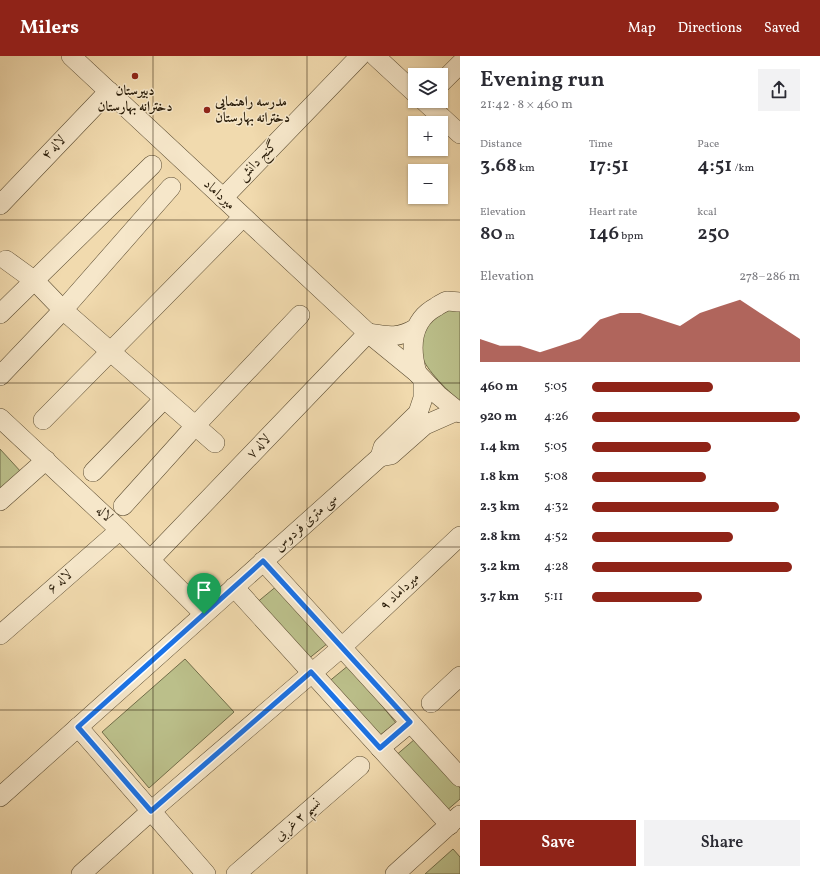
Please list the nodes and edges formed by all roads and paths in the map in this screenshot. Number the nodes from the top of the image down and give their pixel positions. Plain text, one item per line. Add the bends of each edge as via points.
1 (71, 56) edge
2 (360, 56) edge
3 (375, 56) edge
4 (460, 64) edge
5 (448, 76) edge
6 (408, 87) edge
7 (109, 91) junction
8 (432, 108) edge
9 (460, 134) edge
10 (152, 165) dead end
11 (171, 187) dead end
12 (223, 198) junction
13 (0, 205) edge
14 (243, 216) junction
15 (6, 260) dead end
16 (35, 281) junction
17 (460, 302) edge
18 (63, 310) junction
19 (0, 314) edge
20 (300, 315) dead end
21 (416, 328) junction
22 (368, 333) junction
23 (110, 351) junction
24 (0, 376) edge
25 (420, 377) junction
26 (164, 399) junction
27 (458, 412) edge
28 (0, 418) edge
29 (43, 420) dead end
30 (195, 426) junction
31 (215, 443) dead end
32 (380, 457) junction
33 (46, 460) junction
34 (93, 472) dead end
35 (0, 501) edge
36 (123, 506) dead end
37 (120, 530) junction
38 (460, 536) edge
39 (150, 560) junction
40 (263, 561) junction
41 (234, 587) junction
42 (204, 614) junction
43 (0, 635) edge
44 (341, 648) junction
45 (311, 672) junction
46 (460, 676) edge
47 (431, 703) dead end
48 (410, 722) junction
49 (78, 727) junction
50 (380, 748) junction
51 (360, 766) dead end
52 (460, 777) edge
53 (0, 797) edge
54 (151, 811) junction
55 (456, 820) edge
56 (81, 874) edge
57 (206, 874) edge
58 (236, 874) edge
59 (394, 874) edge

1 - 7 street, میرداماد
2 - 12 street, گنج دانش
3 - 6 street
4 - 5 street
7 - 12 street, میرداماد
7 - 13 street, لاله ۴
8 - 9 street
10 - 16 street
11 - 18 street
12 - 14 street, میرداماد
14 - 22 street, میرداماد
14 - 23 street
15 - 16 street
16 - 18 street
16 - 19 street
17 - 21 street via 446,301 427,312
18 - 23 street
18 - 24 street
20 - 30 street
21 - 22 street via 399,335
21 - 25 street via 412,344 414,364
22 - 25 street, میرداماد
22 - 39 street, لاله ۷
23 - 26 street
23 - 29 street
25 - 27 street, میرداماد
25 - 32 street via 423,398 418,413 383,447
26 - 30 street
26 - 34 street
27 - 32 street via 425,425 391,455
28 - 33 street, لاله
30 - 31 street
30 - 36 street
32 - 40 street, سی متری فردوس
33 - 35 street
33 - 37 street, لاله
37 - 39 street, لاله
37 - 43 street, لاله ۶
38 - 44 street, میرداماد ۹
39 - 42 street, لاله
40 - 41 street, سی متری فردوس
40 - 44 street
41 - 42 street, سی متری فردوس
41 - 45 street
42 - 49 street, سی متری فردوس
44 - 45 street, میرداماد ۹
44 - 48 street
45 - 50 street
45 - 54 street, میرداماد ۹
46 - 47 street
48 - 50 street
48 - 52 street
49 - 53 street, سی متری فردوس
49 - 54 street
50 - 55 street
51 - 58 street, نسیم ۲ غربی
54 - 56 street, میرداماد ۹
54 - 57 street
55 - 59 street

